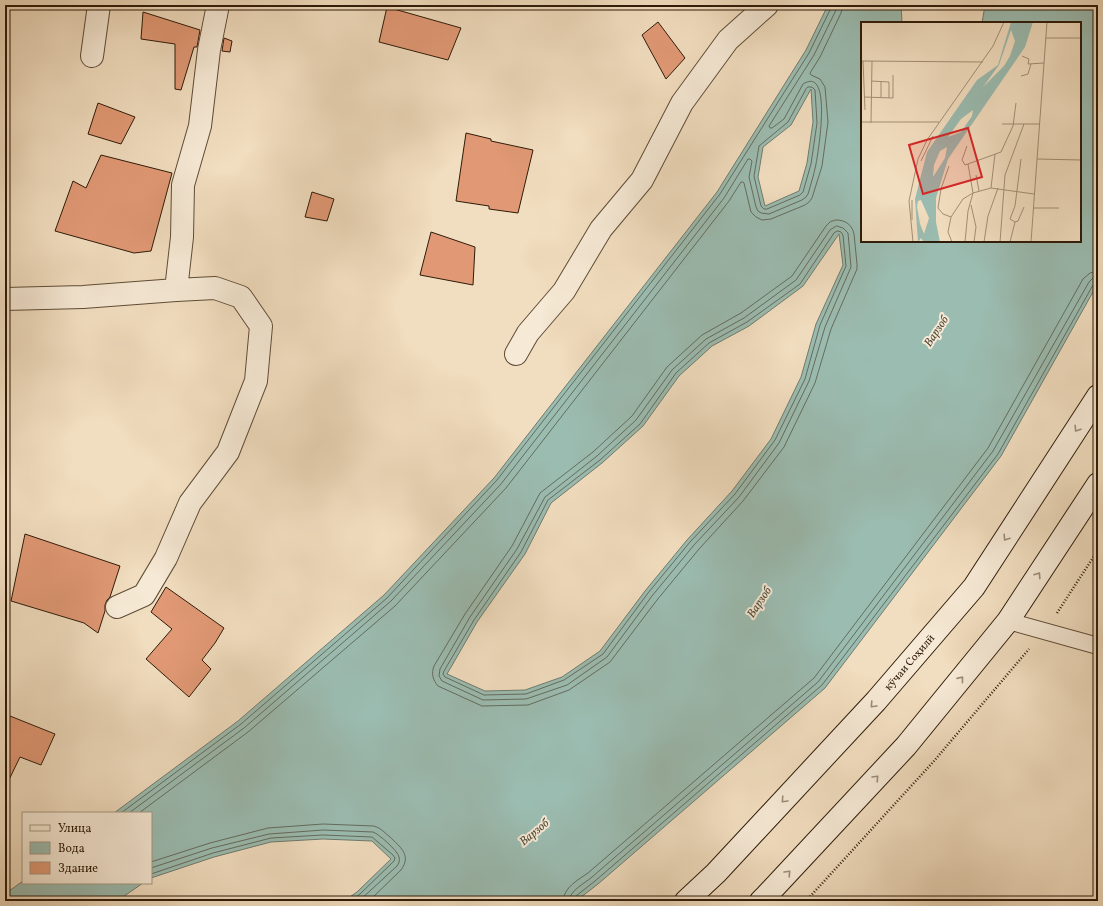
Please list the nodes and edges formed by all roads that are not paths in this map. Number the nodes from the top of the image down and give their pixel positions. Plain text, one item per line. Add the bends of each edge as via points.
1 (99, 5) edge
2 (218, 5) edge
3 (767, 5) edge
4 (92, 56) dead end
5 (176, 290) junction
6 (5, 299) edge
7 (516, 354) dead end
8 (1098, 396) edge
9 (1098, 484) edge
10 (116, 607) dead end
11 (1008, 621) junction
12 (1097, 645) edge
13 (686, 901) edge
14 (761, 901) edge

1 - 4 street
2 - 5 street via 209,50 200,126 183,185 182,237
3 - 7 street via 728,40 682,103 642,180 601,229 564,291 528,333
5 - 6 street via 83,297
5 - 10 street via 215,288 240,297 261,326 256,381 228,452 190,503 166,558 144,595
8 -> 13 street, кӯчаи Соҳилӣ via 974,587 876,702 716,873
11 -> 9 street
11 - 12 lane
14 -> 11 street via 906,746

